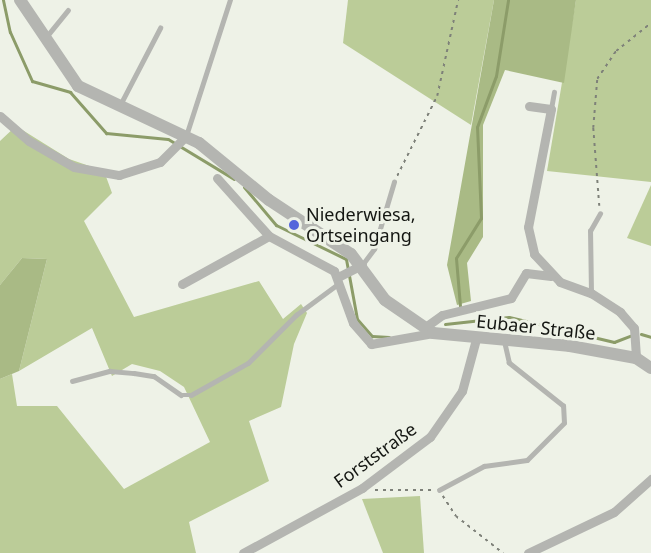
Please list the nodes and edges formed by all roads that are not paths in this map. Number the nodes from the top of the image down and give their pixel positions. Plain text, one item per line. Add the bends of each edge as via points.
1 (20, 0) edge
2 (230, 0) edge
3 (68, 10) dead end
4 (160, 28) dead end
5 (45, 38) junction
6 (554, 92) dead end
7 (529, 106) dead end
8 (119, 107) junction
9 (551, 109) junction
10 (0, 116) edge
11 (182, 142) junction
12 (217, 178) dead end
13 (394, 182) road end
14 (600, 214) road end
15 (269, 236) junction
16 (355, 268) junction
17 (551, 276) junction
18 (338, 281) junction
19 (182, 284) dead end
20 (591, 293) junction
21 (428, 331) junction
22 (476, 339) junction
23 (504, 339) junction
24 (636, 358) junction
25 (651, 368) edge
26 (72, 381) dead end
27 (651, 479) edge
28 (439, 490) road end
29 (243, 553) edge
30 (528, 553) edge

1 - 5 street, Eubaer Straße
2 - 11 lane
3 - 5 lane
4 - 8 lane
5 - 8 street, Eubaer Straße via 78,86
6 - 9 lane
7 - 9 street
8 - 11 street, Eubaer Straße
9 - 17 street via 528,227 534,254
10 - 11 street via 53,156 104,174 132,174
11 - 16 street, Eubaer Straße
12 - 15 street
13 - 16 lane via 374,249
14 - 20 lane via 590,231
15 - 18 street
15 - 19 street
16 - 18 street
16 - 21 street, Eubaer Straße via 385,300
17 - 20 street, Eubaer Straße
17 - 21 street, Eubaer Straße via 526,273 511,298 437,317
18 - 21 street, Eubaer Straße via 353,323 371,344
18 - 26 lane via 296,315 248,363 191,395 134,373 110,371
20 - 24 street, Eubaer Straße via 634,328
21 - 22 street, Eubaer Straße
22 - 23 street, Eubaer Straße
22 - 29 street, Forststraße via 462,391 430,437 362,488
23 - 24 street, Eubaer Straße
23 - 28 lane via 506,359 560,402 564,423 526,460 484,466
24 - 25 street, Eubaer Straße
27 - 30 street via 614,512

